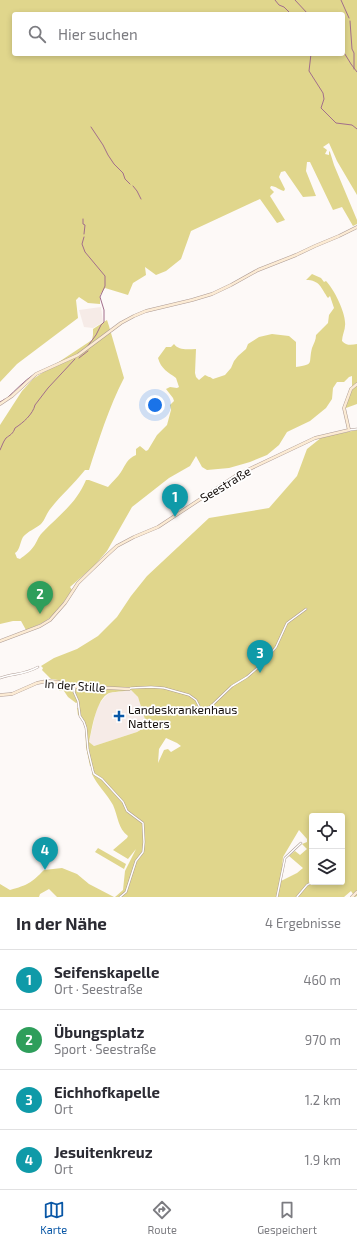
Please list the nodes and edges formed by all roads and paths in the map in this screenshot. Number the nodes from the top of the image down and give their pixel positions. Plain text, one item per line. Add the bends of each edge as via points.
1 (357, 227) edge
2 (357, 384) edge
3 (0, 404) edge
4 (357, 429) edge
5 (349, 430) junction
6 (306, 609) dead end
7 (0, 641) edge
8 (38, 667) dead end
9 (0, 678) edge
10 (75, 687) junction
11 (129, 689) joint
12 (0, 695) edge
13 (301, 843) dead end
14 (309, 884) edge
15 (357, 892) edge
16 (120, 897) edge
17 (277, 897) edge
18 (297, 897) edge
19 (352, 897) edge

1 - 3 street via 258,270 216,292 134,316 78,355 36,374
2 - 5 street via 351,389 344,408
4 - 5 street
5 - 7 street, Seestraße via 315,438 237,475 158,526 117,546 78,583 48,622
6 - 11 street via 287,623 276,647 262,664 232,686 210,707 200,708 196,700 189,695 164,688
8 - 9 street
10 - 11 street, In der Stille
10 - 12 street, In der Stille via 45,681 12,694
10 - 16 street via 74,692 86,728 94,774 123,802 127,811 142,822 143,852 136,861 126,892
13 - 17 street via 286,858
14 - 18 street
15 - 19 street

